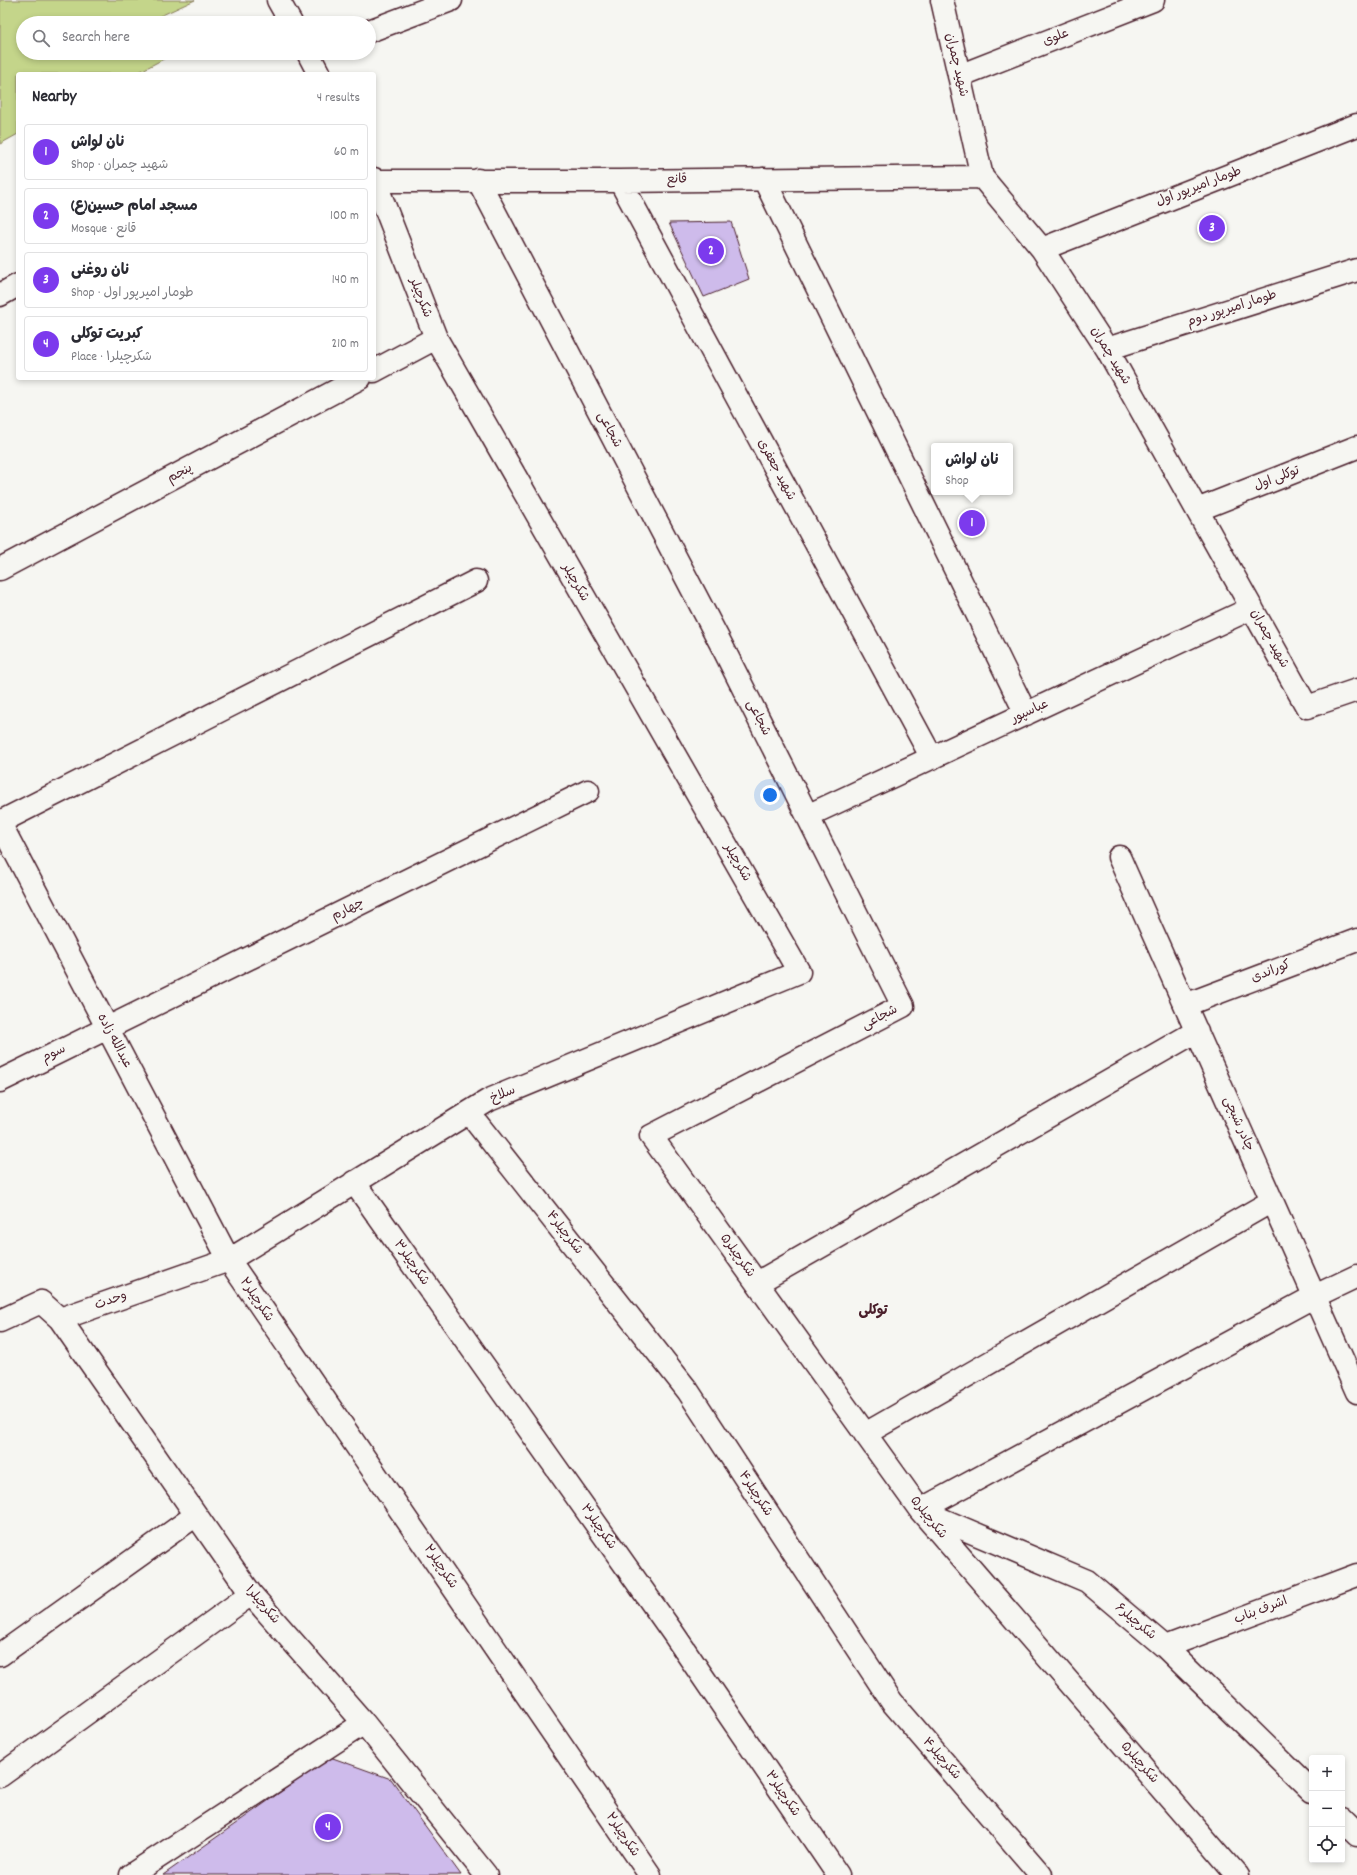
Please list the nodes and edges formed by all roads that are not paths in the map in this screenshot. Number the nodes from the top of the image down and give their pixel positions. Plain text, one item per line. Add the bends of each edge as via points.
1 (278, 0) edge
2 (451, 0) edge
3 (942, 0) edge
4 (1154, 0) edge
5 (287, 16) edge
6 (376, 28) edge
7 (312, 60) edge
8 (317, 72) edge
9 (959, 76) junction
10 (1357, 125) edge
11 (982, 177) junction
12 (764, 179) junction
13 (376, 180) edge
14 (478, 180) junction
15 (620, 181) junction
16 (376, 183) edge
17 (1042, 249) junction
18 (1357, 270) edge
19 (16, 286) edge
20 (0, 295) edge
21 (436, 338) junction
22 (1107, 349) junction
23 (376, 369) edge
24 (356, 380) edge
25 (1357, 448) edge
26 (1197, 510) junction
27 (0, 569) edge
28 (476, 581) dead end
29 (1252, 608) junction
30 (1357, 690) edge
31 (1026, 714) junction
32 (932, 758) junction
33 (588, 791) dead end
34 (807, 816) junction
35 (0, 822) edge
36 (1119, 857) dead end
37 (1357, 940) edge
38 (799, 972) joint
39 (1185, 1005) junction
40 (107, 1028) junction
41 (1197, 1031) junction
42 (0, 1081) edge
43 (469, 1113) junction
44 (651, 1136) joint
45 (354, 1182) junction
46 (1272, 1202) junction
47 (229, 1260) junction
48 (1357, 1276) edge
49 (757, 1283) junction
50 (1315, 1296) junction
51 (60, 1319) junction
52 (0, 1321) edge
53 (1357, 1392) edge
54 (866, 1434) junction
55 (920, 1510) junction
56 (196, 1515) junction
57 (1357, 1575) edge
58 (251, 1594) junction
59 (1166, 1647) junction
60 (0, 1655) edge
61 (364, 1723) junction
62 (0, 1776) edge
63 (1309, 1787) edge
64 (1345, 1823) edge
65 (1357, 1834) edge
66 (131, 1875) edge
67 (486, 1875) edge
68 (650, 1875) edge
69 (838, 1875) edge
70 (1041, 1875) edge
71 (1236, 1875) edge

1 - 5 street
2 - 6 street
3 - 9 street, شهید چمران
4 - 9 street, علوی
7 - 8 street
9 - 11 street, شهید چمران
10 - 17 street, طومار امیرپور اول
11 - 12 street, قانع
11 - 17 street, شهید چمران
12 - 15 street, قانع
12 - 31 street
13 - 14 street, قانع
14 - 15 street, قانع
14 - 34 street, شجاعی via 722,646
15 - 32 street, شهید جعفری
16 - 21 street, شکرچیلر
17 - 22 street, شهید چمران
18 - 22 street, طومار امیرپور دوم
19 - 20 street
21 - 23 street
21 - 38 street, شکرچیلر
22 - 26 street, شهید چمران
24 - 27 street, پنجم
25 - 26 street, توکلی اول
26 - 29 street, شهید چمران
28 - 35 street
29 - 30 street, شهید چمران via 1307,707
29 - 31 street, عباسپور
31 - 32 street, عباسپور
32 - 34 street, عباسپور
33 - 40 street, چهارم
34 - 44 street, شجاعی via 903,1006
35 - 40 street, عبدالله زاده
36 - 39 street, چادر شبچی
37 - 39 street, کوراندی
38 - 43 street, سلاخ via 489,1100
39 - 41 street, چادر شبچی
40 - 42 street, سوم
40 - 47 street, عبدالله زاده
41 - 46 street, چادر شبچی
41 - 49 street
43 - 45 street, سلاخ
43 - 70 street, شکرچیلر۴ via 688,1391 892,1702
44 - 49 street, شکرچیلر۵
45 - 47 street, سلاخ
45 - 69 street, شکرچیلر۳ via 673,1633
46 - 50 street, چادر شبچی
46 - 54 street
47 - 51 street, وحدت
47 - 68 street, شکرچیلر۲
48 - 50 street
49 - 54 street, شکرچیلر۵
50 - 53 street, چادر شبچی
50 - 55 street
51 - 52 street via 41,1302
51 - 56 street, شکرچیلر۱
54 - 55 street, شکرچیلر۵
55 - 59 street, شکرچیلر۶ via 1087,1580
55 - 71 street, شکرچیلر۵
56 - 58 street, شکرچیلر۱
56 - 60 street
57 - 59 street, اشرف بناب
58 - 61 street, شکرچیلر۱
58 - 62 street
59 - 63 street, شکرچیلر۶
61 - 66 street
61 - 67 street, شکرچیلر۱
64 - 65 street

